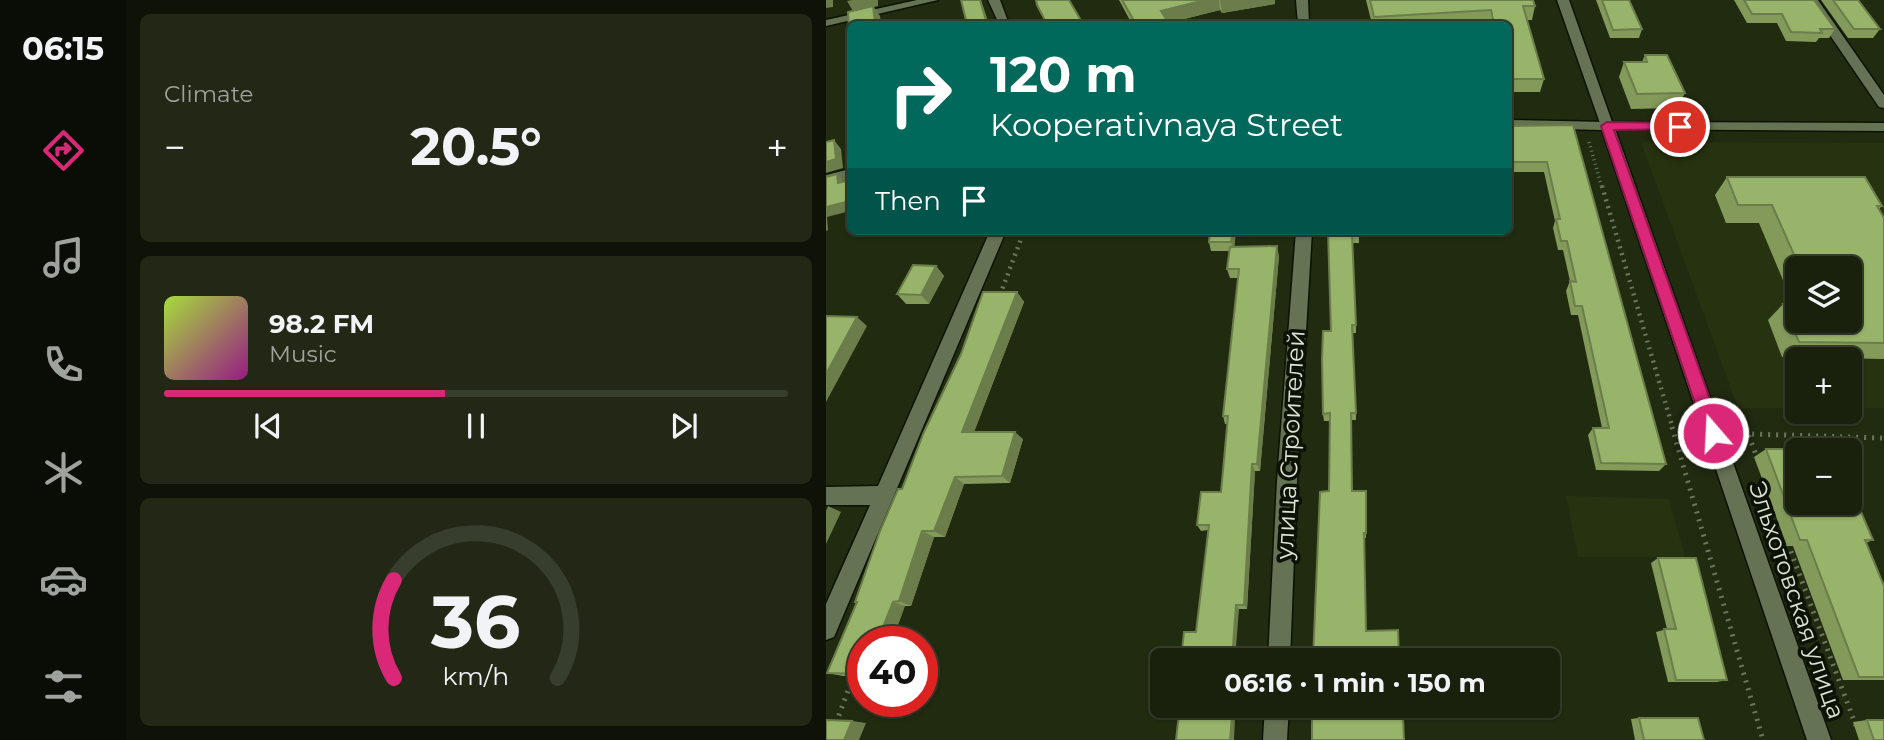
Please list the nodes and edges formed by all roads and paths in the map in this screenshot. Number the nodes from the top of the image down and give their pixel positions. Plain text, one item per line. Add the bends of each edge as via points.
1 (932, 0) edge
2 (994, 0) edge
3 (1302, 0) edge
4 (1563, 0) edge
5 (1812, 0) edge
6 (1003, 21) edge
7 (1304, 21) edge
8 (826, 23) edge
9 (1884, 104) edge
10 (1512, 124) edge
11 (1607, 126) junction
12 (1884, 127) edge
13 (1585, 139) dead end
14 (847, 175) edge
15 (826, 180) edge
16 (996, 235) edge
17 (1022, 235) edge
18 (1304, 235) edge
19 (995, 308) edge
20 (1884, 438) edge
21 (1762, 472) dead end
22 (883, 495) junction
23 (826, 496) edge
24 (1786, 536) dead end
25 (826, 629) edge
26 (1280, 648) edge
27 (847, 693) edge
28 (1276, 718) edge
29 (1327, 718) edge
30 (834, 727) edge
31 (1327, 728) edge
32 (1275, 740) edge
33 (1763, 740) edge
34 (1819, 740) edge
35 (1861, 740) edge

1 - 8 street
2 - 6 street
3 - 7 street
4 - 11 street, Эльхотовская улица
5 - 9 street
10 - 11 street
11 - 12 street
11 - 34 street, Эльхотовская улица
13 - 33 path via 1590,143
14 - 15 street
16 - 22 street
17 - 19 path
18 - 26 street, улица Строителей
20 - 21 path via 1748,434
22 - 23 street
22 - 25 street
24 - 35 path
27 - 30 path
28 - 32 street
29 - 31 path

